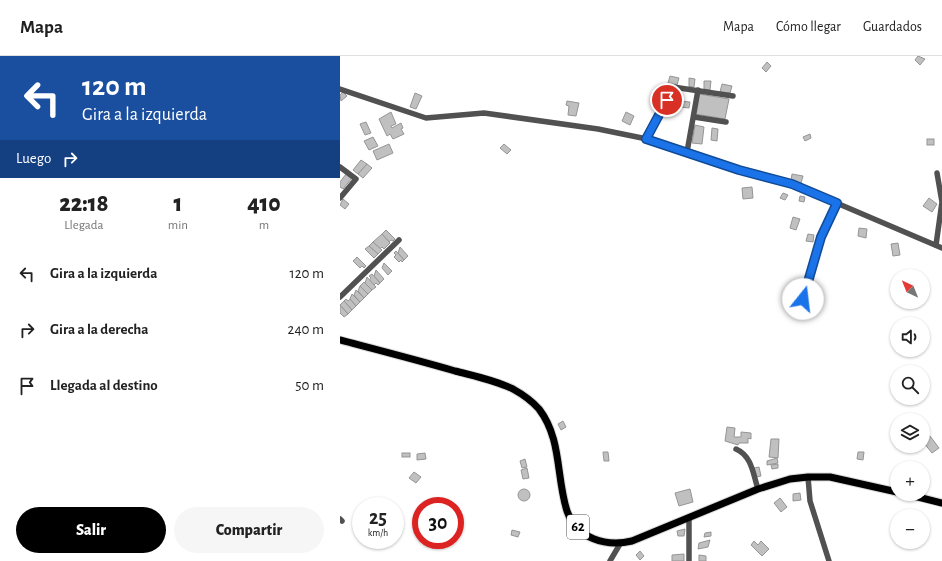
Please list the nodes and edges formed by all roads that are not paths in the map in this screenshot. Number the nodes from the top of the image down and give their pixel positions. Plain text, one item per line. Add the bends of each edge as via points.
1 (340, 89) edge
2 (698, 90) junction
3 (733, 96) dead end
4 (694, 117) junction
5 (726, 122) dead end
6 (646, 139) junction
7 (687, 152) junction
8 (340, 167) edge
9 (937, 173) dead end
10 (340, 198) edge
11 (837, 203) junction
12 (399, 240) dead end
13 (936, 245) junction
14 (942, 248) edge
15 (340, 297) edge
16 (803, 299) dead end
17 (340, 340) edge
18 (736, 449) dead end
19 (808, 477) junction
20 (758, 489) junction
21 (890, 490) edge
22 (930, 500) edge
23 (942, 503) edge
24 (689, 518) junction
25 (620, 544) junction
26 (610, 561) edge
27 (689, 561) edge
28 (829, 561) edge

1 - 6 street via 426,118 484,113 598,129
2 - 3 street
2 - 4 street
2 - 6 street via 673,87
4 - 5 street
4 - 7 street
6 - 7 street
7 - 11 street via 739,170 792,184
8 - 10 street via 356,179
9 - 13 street via 942,202
11 - 13 street
11 - 16 street via 821,237
12 - 15 street
13 - 14 street
17 - 25 main road, 62 via 493,381 524,396 538,408 551,430 568,512 579,528 592,539 606,544
18 - 20 street via 748,458
19 - 20 main road, 62 via 790,479
19 - 21 main road, 62 via 830,477
19 - 28 street via 810,501
20 - 24 main road, 62
22 - 23 main road
24 - 25 main road, 62
24 - 27 street
25 - 26 street

